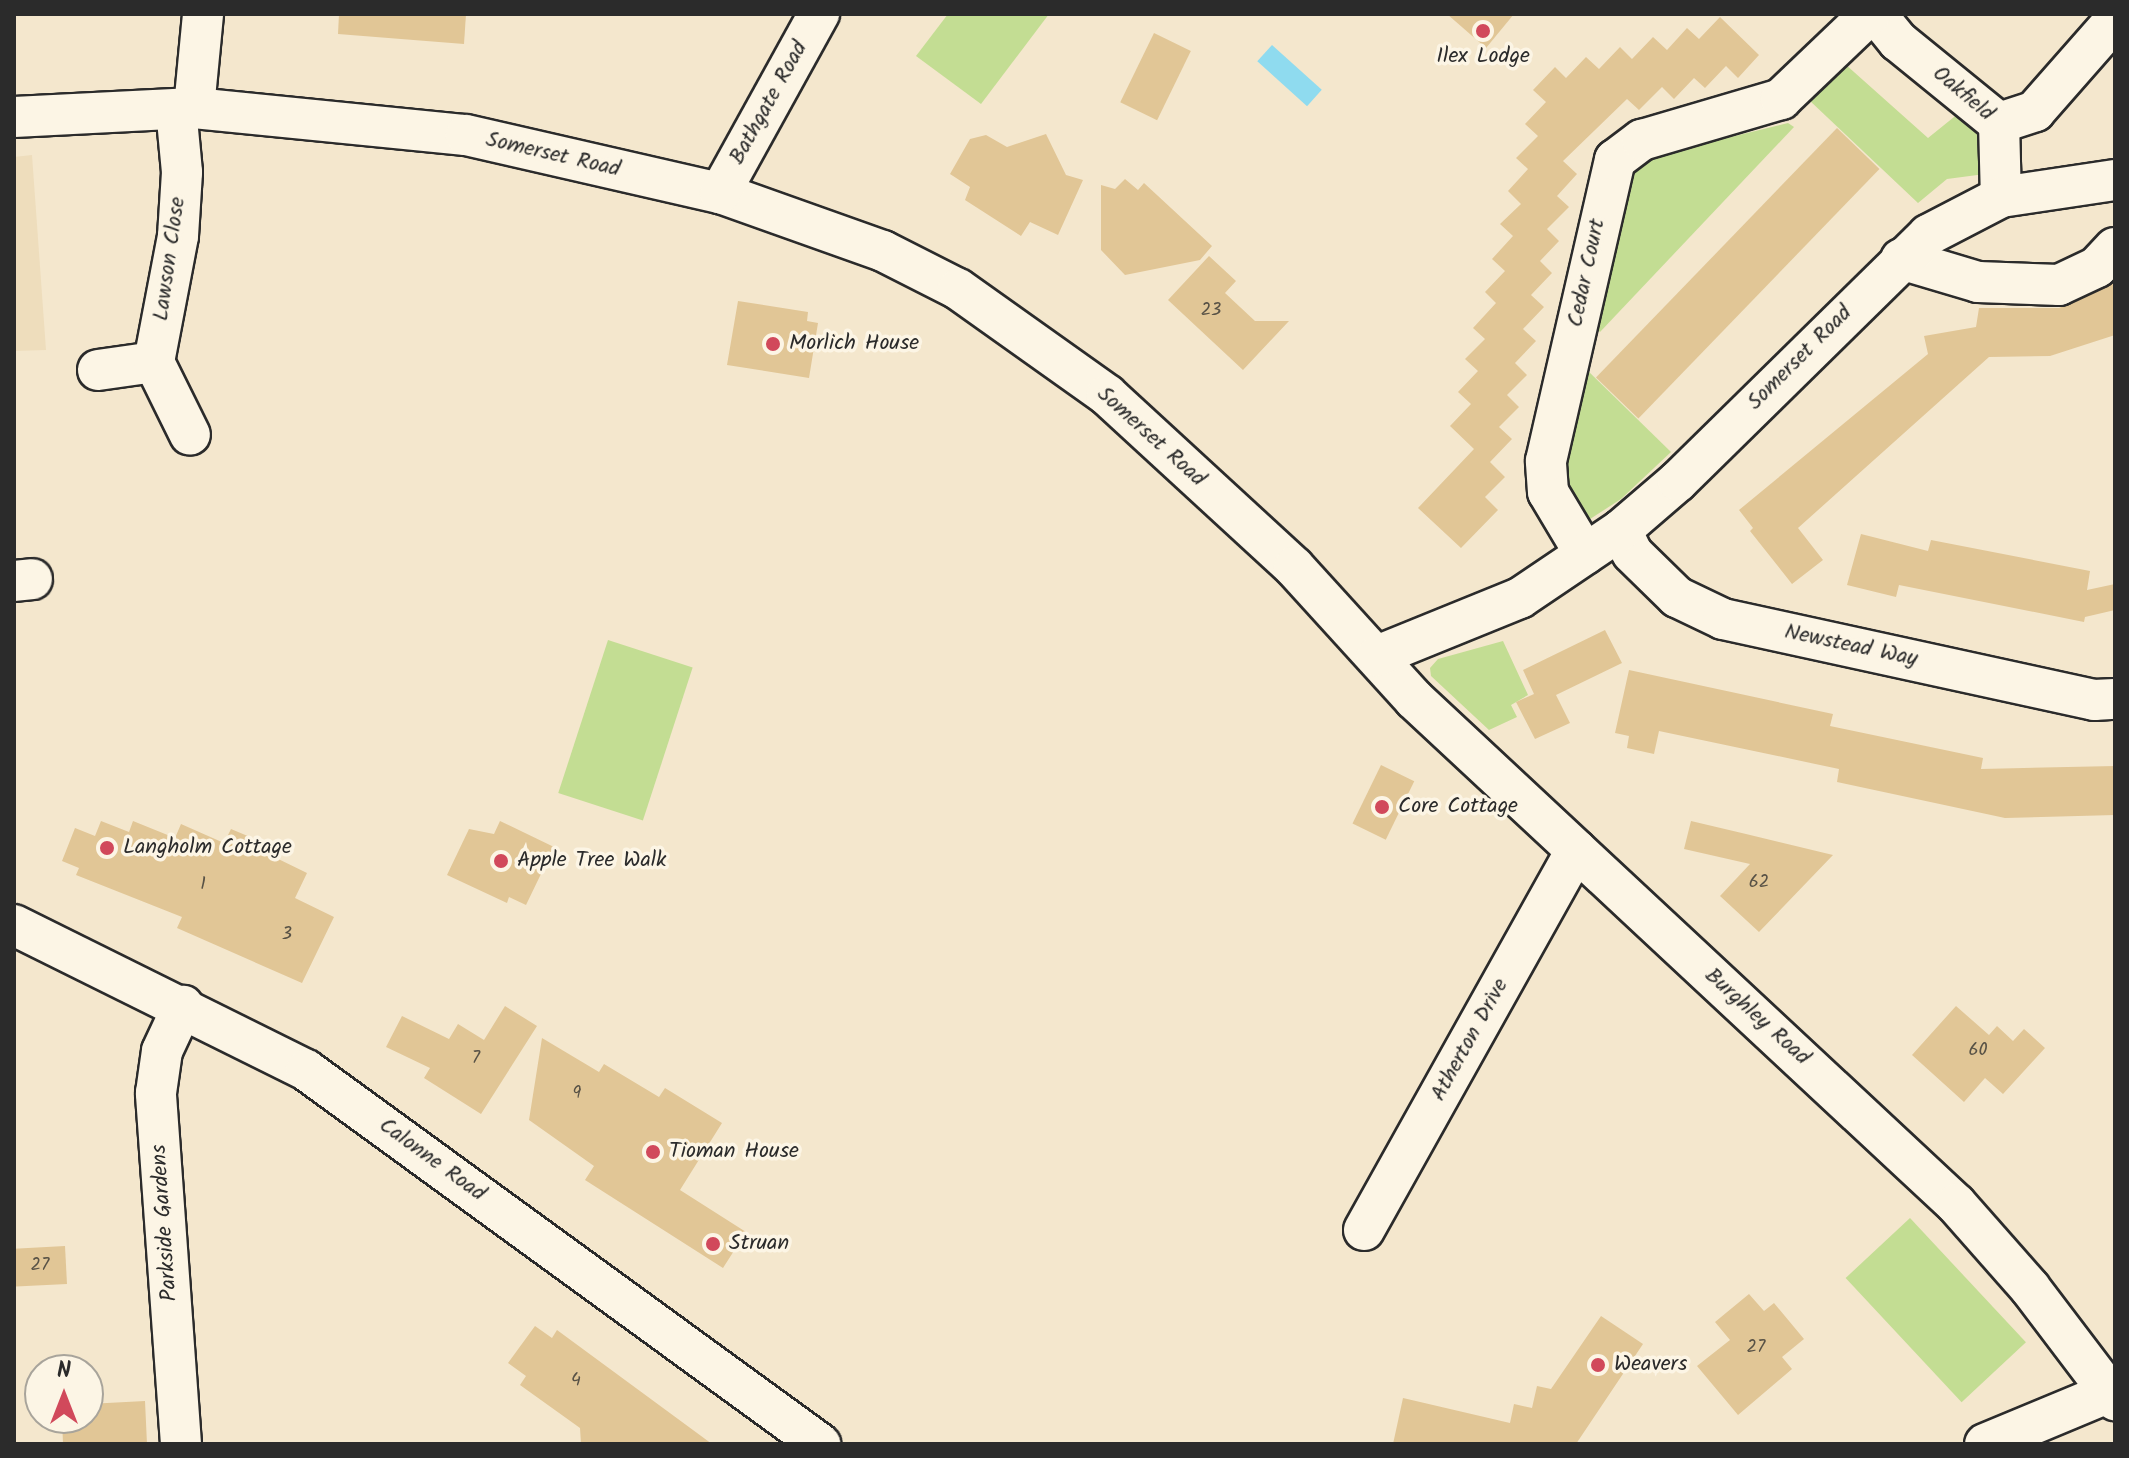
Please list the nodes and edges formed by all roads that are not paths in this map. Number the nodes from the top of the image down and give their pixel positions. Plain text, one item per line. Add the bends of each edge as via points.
1 (203, 14) edge
2 (819, 14) edge
3 (1870, 14) edge
4 (1876, 14) edge
5 (2115, 20) edge
6 (185, 108) junction
7 (14, 117) edge
8 (1999, 123) junction
9 (2115, 180) edge
10 (720, 193) junction
11 (2001, 197) junction
12 (2115, 248) edge
13 (1901, 259) junction
14 (154, 362) junction
15 (98, 370) dead end
16 (190, 435) dead end
17 (1621, 530) junction
18 (1585, 554) junction
19 (1377, 656) junction
20 (2115, 699) edge
21 (1576, 850) junction
22 (14, 925) edge
23 (183, 1006) junction
24 (1364, 1230) dead end
25 (2112, 1396) edge
26 (181, 1444) edge
27 (820, 1444) edge
28 (1985, 1444) edge

1 - 6 street, Lawson Close
2 - 10 street, Bathgate Road
3 - 18 street, Cedar Court via 1781,99 1642,140 1627,147 1610,170 1546,461 1548,492
4 - 8 street, Oakfield via 1898,41
5 - 8 street via 2035,111
6 - 7 street, Somerset Road
6 - 10 street, Somerset Road via 466,135
6 - 14 street, Lawson Close via 178,236
8 - 11 street, Oakfield
9 - 11 street, Somerset Road
10 - 19 street, Somerset Road via 883,251 958,289 1014,327 1119,406 1294,567
11 - 13 street, Somerset Road via 1928,235
12 - 13 street via 2097,267 2059,285 1978,282
13 - 17 street, Somerset Road via 1678,481
14 - 15 street
14 - 16 street
17 - 18 street, Somerset Road
17 - 20 street, Newstead Way via 1632,553 1677,597 1723,619 2094,700
18 - 19 street, Somerset Road via 1520,598
19 - 21 street, Burghley Road via 1414,699
21 - 24 street, Atherton Drive
21 - 25 street, Burghley Road via 1956,1204 2030,1288
22 - 23 street, Calonne Road
23 - 26 street, Parkside Gardens via 162,1051 156,1093
23 - 27 street, Calonne Road via 306,1070
25 - 28 street

